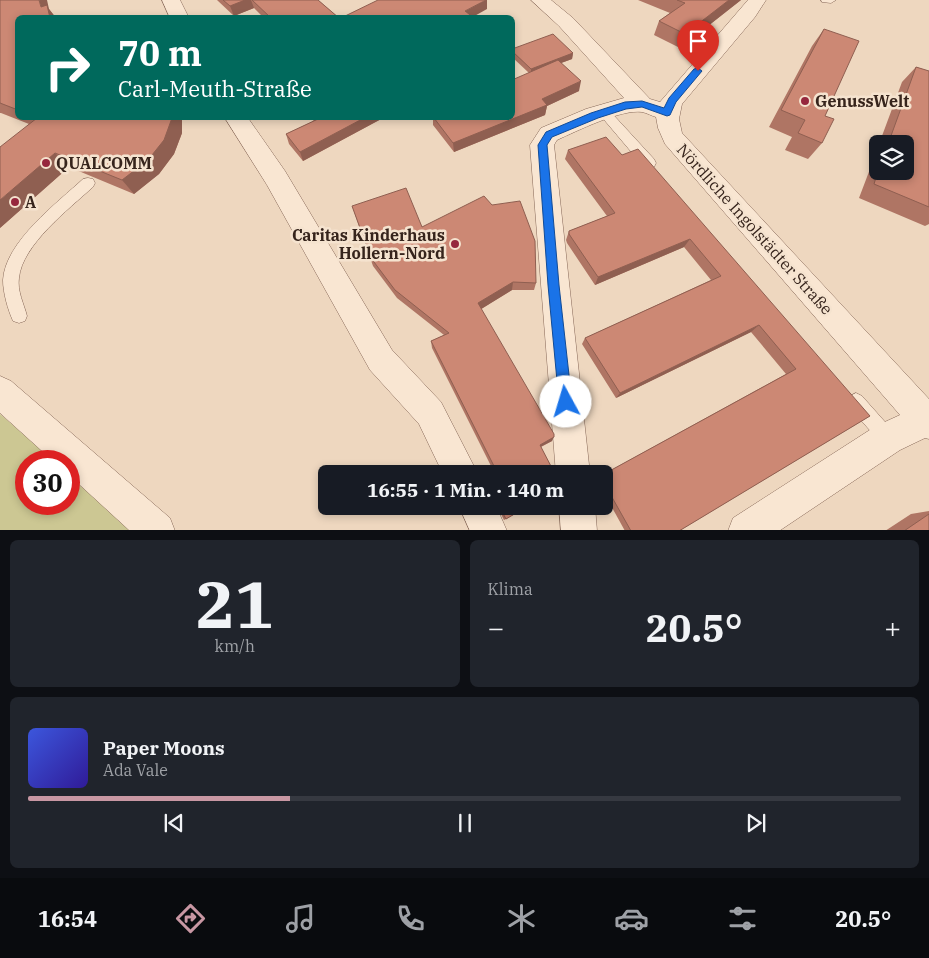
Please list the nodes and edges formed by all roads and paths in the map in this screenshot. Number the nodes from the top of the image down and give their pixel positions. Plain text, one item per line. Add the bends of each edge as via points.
1 (171, 0) edge
2 (540, 0) edge
3 (757, 0) edge
4 (826, 0) edge
5 (831, 0) edge
6 (178, 15) edge
7 (655, 109) junction
8 (604, 112) junction
9 (237, 120) edge
10 (662, 178) edge
11 (88, 183) edge
12 (19, 316) dead end
13 (845, 389) edge
14 (0, 392) edge
15 (928, 422) edge
16 (888, 438) junction
17 (456, 465) edge
18 (573, 465) edge
19 (482, 515) edge
20 (578, 515) edge
21 (157, 530) edge
22 (489, 530) edge
23 (579, 530) edge
24 (746, 530) edge

1 - 6 street
2 - 7 street, Nördliche Ingolstädter Straße
3 - 7 street via 672,100
4 - 5 lane
7 - 8 street via 625,106
7 - 15 street, Nördliche Ingolstädter Straße via 673,138
8 - 10 lane
8 - 18 street via 549,134 542,145
9 - 17 street via 276,178 381,360 430,413
11 - 12 lane via 18,255 11,278
13 - 16 lane
14 - 21 street
15 - 16 street
16 - 24 street
19 - 22 street
20 - 23 street

